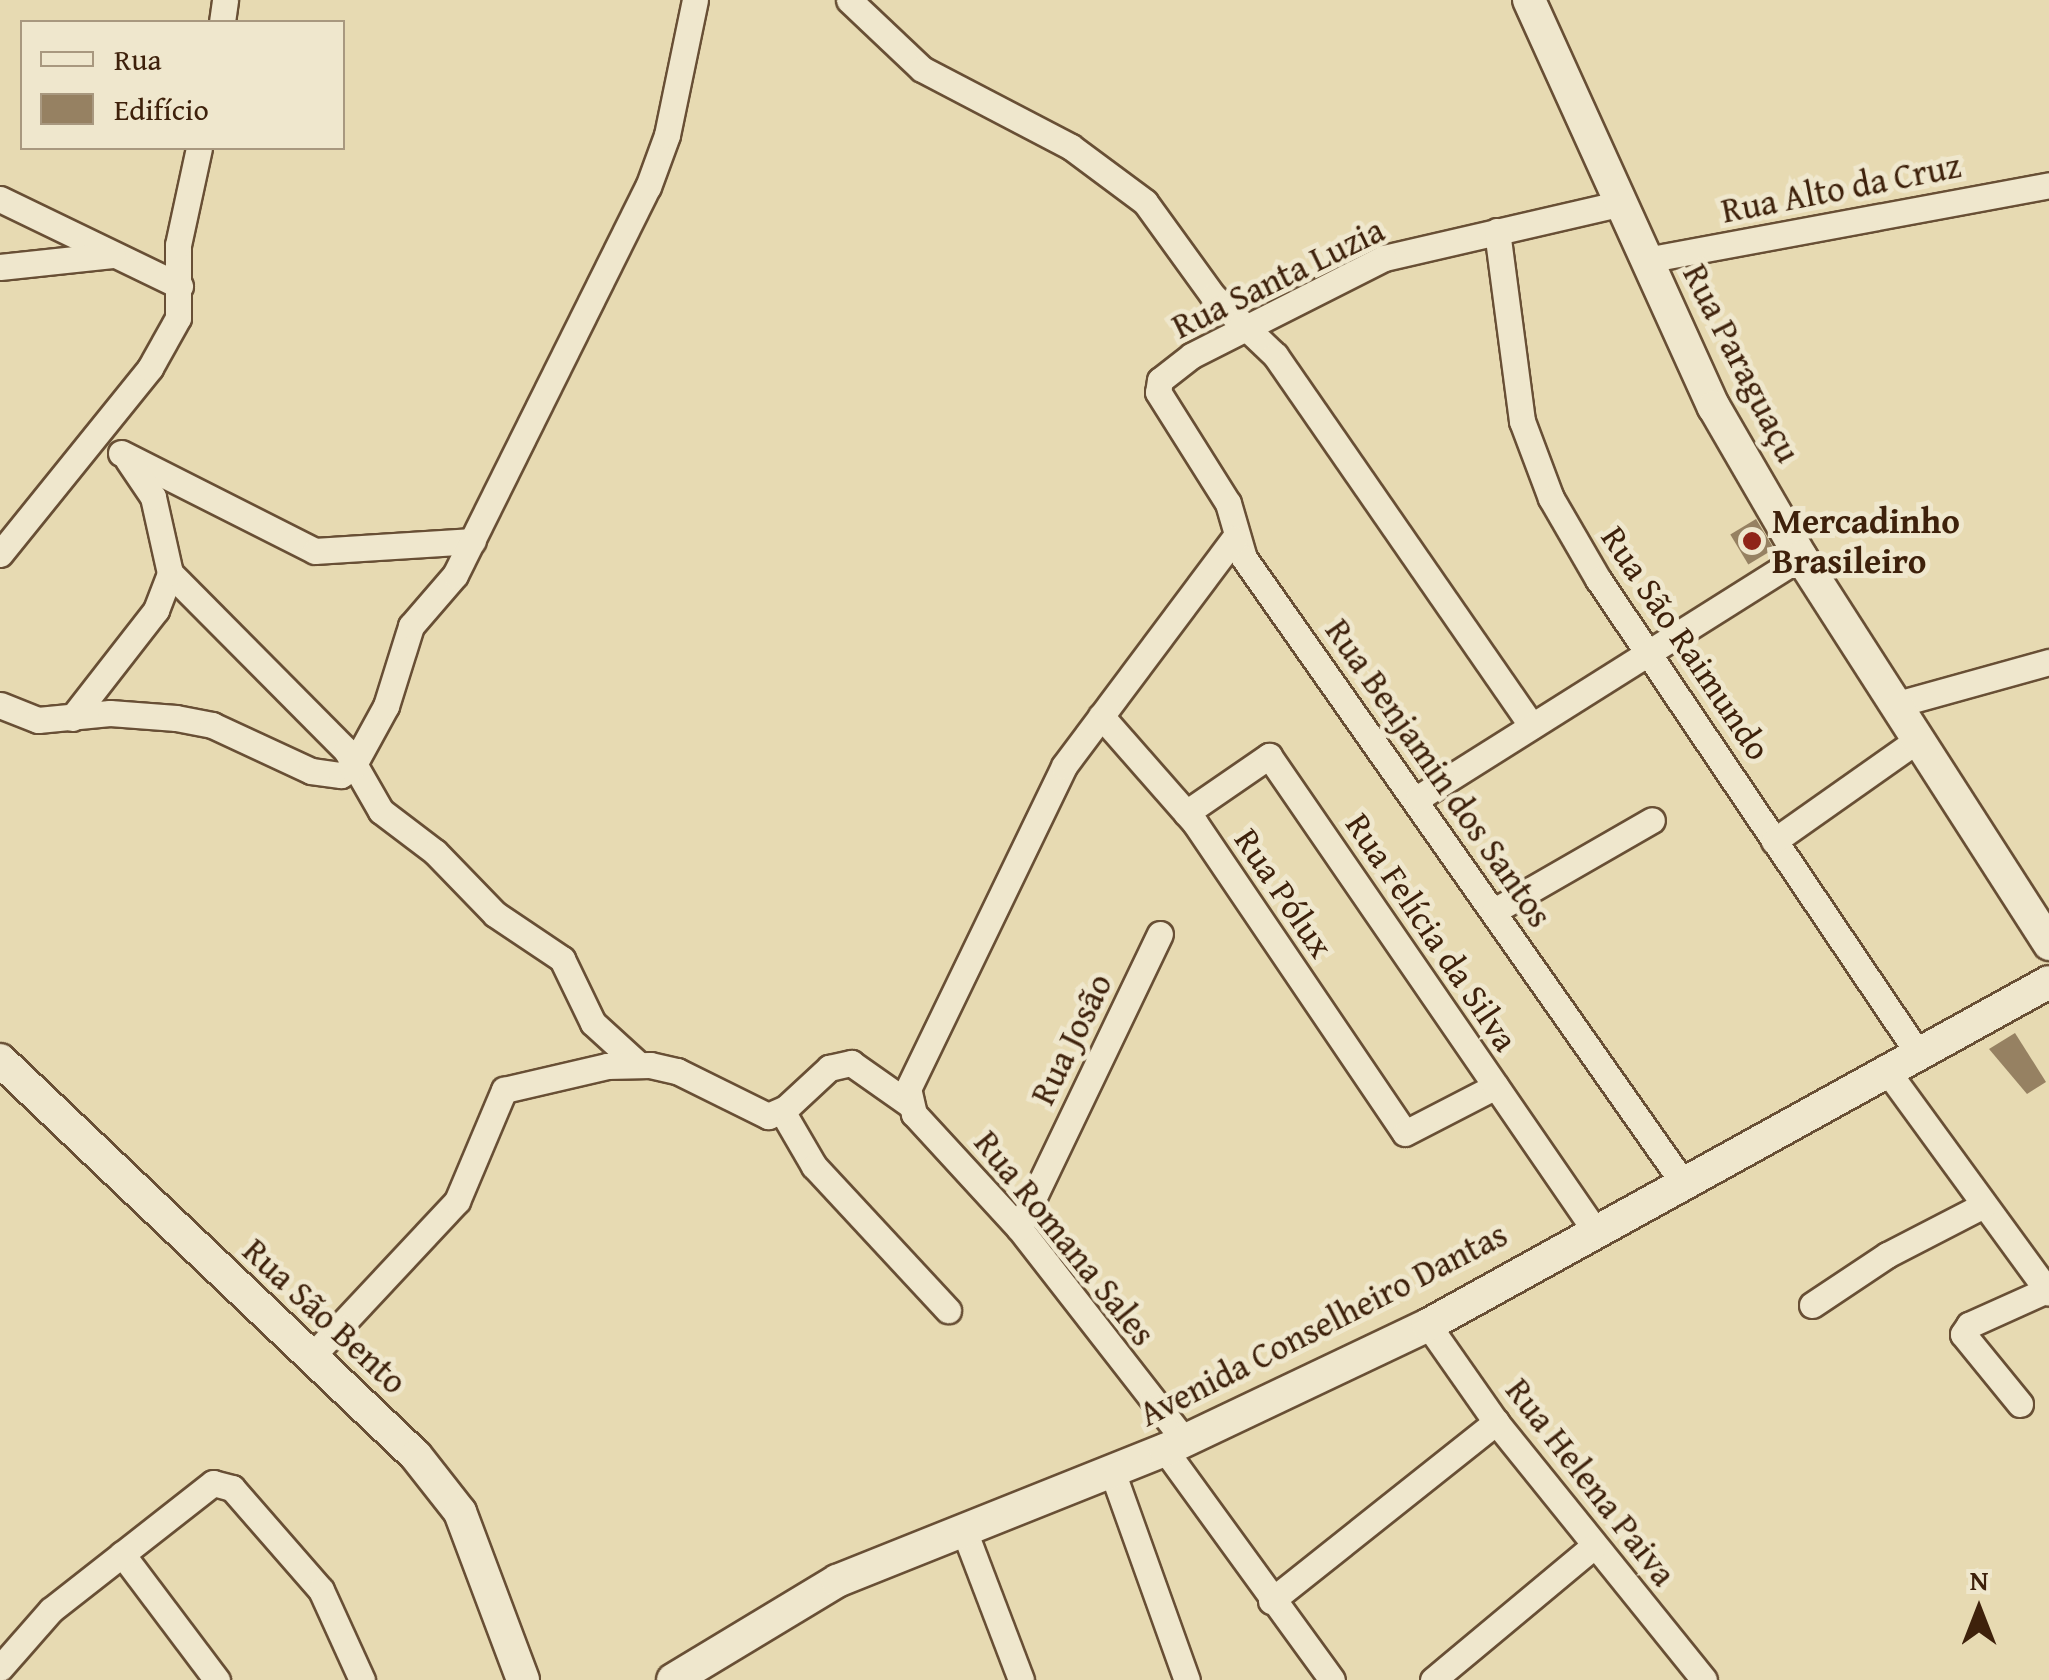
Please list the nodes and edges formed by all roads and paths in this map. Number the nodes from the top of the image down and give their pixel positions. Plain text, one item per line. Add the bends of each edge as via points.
1 (695, 0) edge
2 (849, 0) edge
3 (1529, 0) edge
4 (198, 150) edge
5 (2049, 185) edge
6 (0, 199) edge
7 (1618, 204) junction
8 (1497, 231) junction
9 (112, 255) junction
10 (1646, 260) junction
11 (0, 266) edge
12 (180, 286) junction
13 (1245, 325) junction
14 (1158, 392) joint
15 (95, 434) junction
16 (121, 453) junction
17 (1234, 539) junction
18 (473, 541) junction
19 (4, 542) edge
20 (1801, 557) junction
21 (170, 573) junction
22 (1651, 652) junction
23 (2049, 662) edge
24 (0, 705) edge
25 (1894, 705) junction
26 (1109, 706) junction
27 (72, 718) junction
28 (1532, 726) junction
29 (1917, 740) junction
30 (356, 764) junction
31 (1418, 798) junction
32 (1186, 813) junction
33 (1652, 820) dead end
34 (1774, 841) junction
35 (1494, 911) junction
36 (1160, 934) dead end
37 (2049, 944) edge
38 (2049, 982) edge
39 (1918, 1053) junction
40 (0, 1060) edge
41 (639, 1065) junction
42 (1885, 1068) junction
43 (1496, 1086) junction
44 (908, 1103) junction
45 (782, 1111) junction
46 (1684, 1184) junction
47 (1984, 1204) junction
48 (1019, 1228) junction
49 (1594, 1229) junction
50 (2048, 1292) edge
51 (1812, 1305) dead end
52 (948, 1310) dead end
53 (1428, 1325) junction
54 (313, 1355) junction
55 (2020, 1404) dead end
56 (1496, 1422) junction
57 (1175, 1445) junction
58 (1112, 1472) junction
59 (965, 1533) junction
60 (1594, 1546) junction
61 (122, 1554) junction
62 (1272, 1601) junction
63 (0, 1668) edge
64 (1690, 1675) edge
65 (217, 1680) edge
66 (362, 1680) edge
67 (523, 1680) edge
68 (673, 1680) edge
69 (1021, 1680) edge
70 (1187, 1680) edge
71 (1332, 1680) edge
72 (1434, 1680) edge

1 - 18 street via 648,187
2 - 13 street via 922,69 1112,173 1145,202 1212,296
3 - 7 street, Rua Paraguaçu
4 - 12 street via 182,214
5 - 10 street, Rua Alto da Cruz
6 - 9 street
7 - 8 street, Rua Santa Luzia
7 - 10 street, Rua Paraguaçu
8 - 13 street, Rua Santa Luzia via 1384,258
8 - 22 street, Rua São Raimundo via 1522,422 1533,457 1598,579
9 - 11 street
9 - 12 street
10 - 20 street, Rua Paraguaçu via 1714,408
12 - 15 street via 178,318 150,368
13 - 14 street, Rua Santa Luzia via 1167,373
13 - 28 street via 1275,355
14 - 17 street, Rua Benjamin dos Santos via 1228,503
15 - 16 street
15 - 19 street
16 - 18 street via 315,551
16 - 21 street via 153,497
17 - 26 street
17 - 31 street, Rua Benjamin dos Santos
18 - 30 street via 455,576 411,626 386,706
20 - 22 street
20 - 25 street, Rua Paraguaçu
21 - 27 street via 156,610
21 - 30 street
22 - 28 street
22 - 34 street, Rua São Raimundo
23 - 25 street
24 - 27 street via 38,720
25 - 29 street, Rua Paraguaçu
26 - 32 street, Rua Pólux
26 - 44 street via 1040,807 913,1075
27 - 30 street via 176,718 237,735 310,771 341,775
28 - 31 street
29 - 34 street
29 - 37 street, Rua Paraguaçu
30 - 41 street via 381,812 435,852 495,914 562,959 593,1023
31 - 35 street, Rua Benjamin dos Santos
32 - 43 street, Rua Pólux via 1405,1133
32 - 43 street, Rua Felícia da Silva via 1269,756
33 - 35 street
34 - 39 street, Rua São Raimundo
35 - 46 street, Rua Benjamin dos Santos
36 - 48 street, Rua Josão
38 - 39 street, Avenida Conselheiro Dantas
39 - 42 street, Avenida Conselheiro Dantas
40 - 54 street, Rua São Bento
41 - 45 street via 677,1071 757,1114
41 - 54 street via 589,1069 499,1093 457,1201
42 - 46 street, Avenida Conselheiro Dantas
42 - 47 street
43 - 49 street, Rua Felícia da Silva
44 - 45 street, Rua Romana Sales via 866,1068 838,1064
44 - 48 street, Rua Romana Sales
45 - 52 street via 814,1166
46 - 49 street, Avenida Conselheiro Dantas
47 - 50 street
47 - 51 street via 1887,1255
48 - 57 street, Rua Romana Sales
49 - 53 street, Avenida Conselheiro Dantas
50 - 55 street via 1969,1325 1964,1334
53 - 56 street, Rua Helena Paiva
53 - 57 street, Avenida Conselheiro Dantas
54 - 67 street, Rua São Bento via 416,1456 460,1512
56 - 60 street, Rua Helena Paiva
56 - 62 street
57 - 58 street, Avenida Conselheiro Dantas
57 - 62 street, Rua Romana Sales
58 - 59 street, Avenida Conselheiro Dantas
58 - 70 street
59 - 68 street, Avenida Conselheiro Dantas via 804,1598
59 - 69 street
60 - 64 street, Rua Helena Paiva
60 - 72 street
61 - 63 street via 51,1610
61 - 65 street
61 - 66 street via 204,1486 232,1488 321,1590
62 - 71 street, Rua Romana Sales

